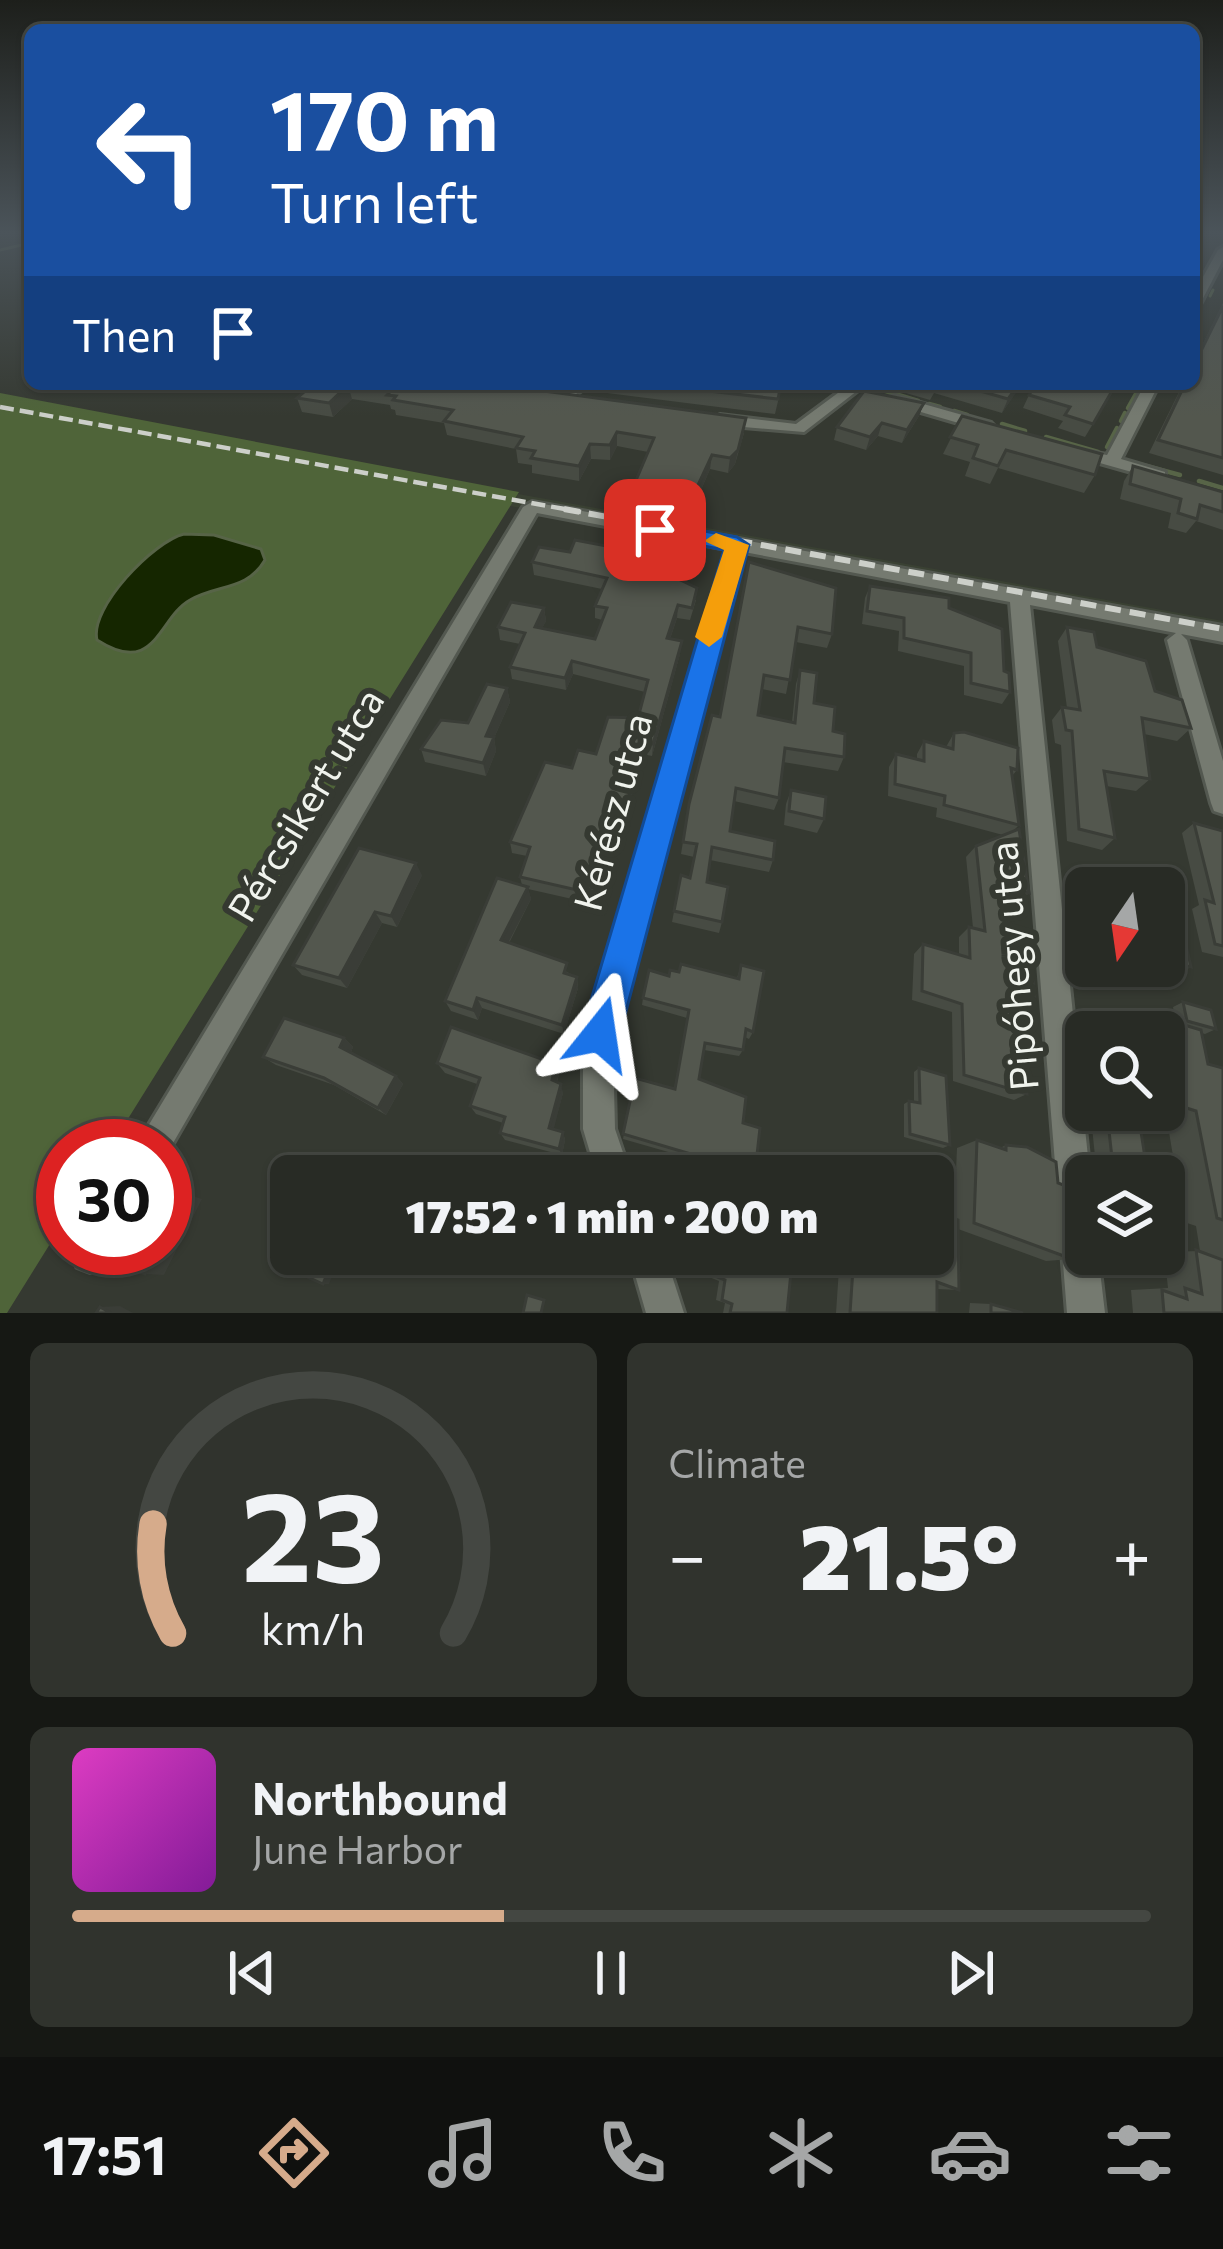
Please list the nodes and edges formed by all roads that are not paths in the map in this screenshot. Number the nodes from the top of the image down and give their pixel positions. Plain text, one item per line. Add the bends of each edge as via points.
1 (852, 390) edge
2 (870, 390) edge
3 (1149, 390) edge
4 (584, 392) edge
5 (544, 393) edge
6 (694, 416) edge
7 (1005, 431) edge
8 (1048, 443) edge
9 (1112, 462) junction
10 (1179, 481) edge
11 (737, 545) junction
12 (1020, 605) junction
13 (1223, 635) edge
14 (1178, 640) junction
15 (1223, 803) edge
16 (169, 1119) edge
17 (607, 1155) edge
18 (653, 1275) edge
19 (664, 1313) edge
20 (1086, 1313) edge

1 - 6 street via 803,427
2 - 7 street
3 - 9 street
4 - 5 street
8 - 9 street
9 - 10 street
11 - 12 street
11 - 16 street, Pércsikert utca via 532,507
11 - 17 street, Kérész utca via 596,1056
12 - 13 street
12 - 14 street
12 - 20 street, Pipóhegy utca
13 - 14 street
14 - 15 street
18 - 19 street

